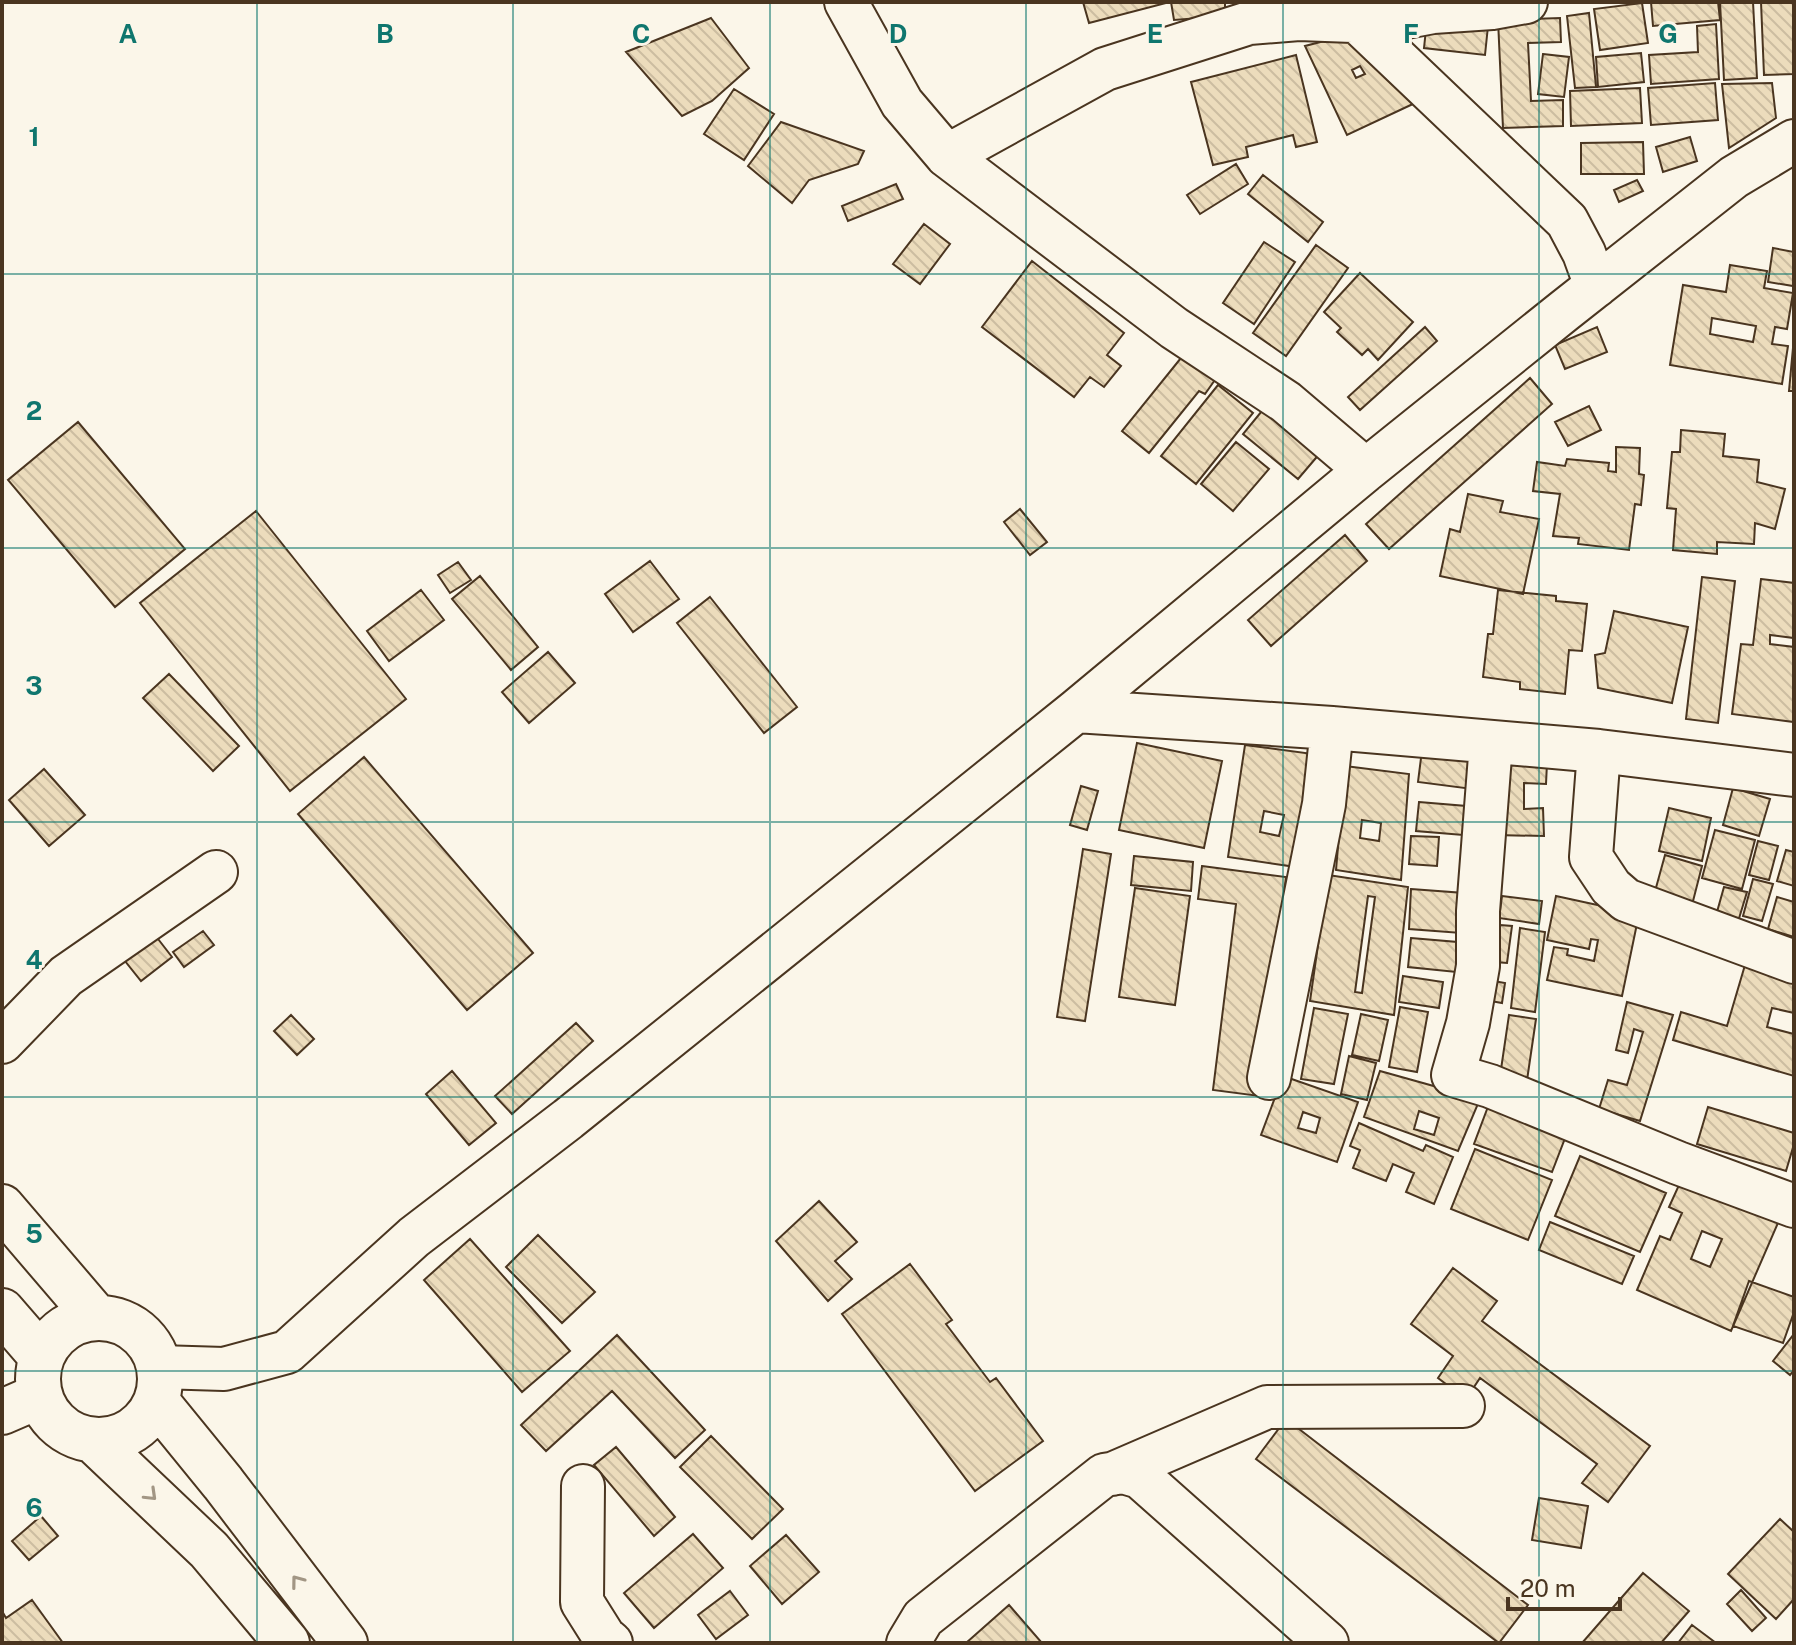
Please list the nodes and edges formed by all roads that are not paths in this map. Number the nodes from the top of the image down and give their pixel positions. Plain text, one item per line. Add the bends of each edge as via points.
1 (846, 2) edge
2 (1526, 2) edge
3 (1299, 11) edge
4 (1358, 22) junction
5 (1794, 141) edge
6 (947, 156) junction
7 (1596, 286) junction
8 (1366, 470) junction
9 (1076, 711) junction
10 (1332, 728) junction
11 (1491, 743) junction
12 (1599, 751) junction
13 (1794, 775) edge
14 (216, 872) dead end
15 (1794, 962) edge
16 (2, 1042) edge
17 (1269, 1078) dead end
18 (1794, 1206) edge
19 (2, 1207) edge
20 (2, 1311) edge
21 (97, 1318) junction
22 (158, 1384) junction
23 (27, 1388) edge
24 (1463, 1406) dead end
25 (94, 1441) junction
26 (1112, 1474) junction
27 (583, 1486) dead end
28 (287, 1643) edge
29 (345, 1643) edge
30 (611, 1643) edge
31 (908, 1643) edge
32 (1327, 1643) edge

1 - 6 street via 902,103
2 - 4 street
3 - 4 street
3 - 6 street via 1105,69
4 - 7 street via 1567,221
5 - 7 street via 1734,177
6 - 8 street via 1174,328 1286,402
7 - 8 street
8 - 9 street
9 - 10 street
9 - 22 street via 414,1237 287,1352
10 - 11 street
10 - 17 street via 1324,804
11 - 12 street
11 - 18 street via 1478,966 1453,1075
12 - 13 street
12 - 15 street via 1591,857 1611,887 1626,900
14 - 16 street via 66,976
19 - 21 main road
20 - 23 main road
21 - 22 main road via 114,1319 144,1337 154,1352
21 - 23 main road via 79,1321 50,1341
22 - 25 main road via 148,1418 118,1438
29 -> 22 main road via 223,1483
23 - 25 main road via 62,1429
24 - 26 street via 1267,1407
25 -> 28 main road via 209,1550
26 - 31 street via 1104,1475 923,1618
26 - 32 street via 1140,1477
27 - 30 street via 582,1602

